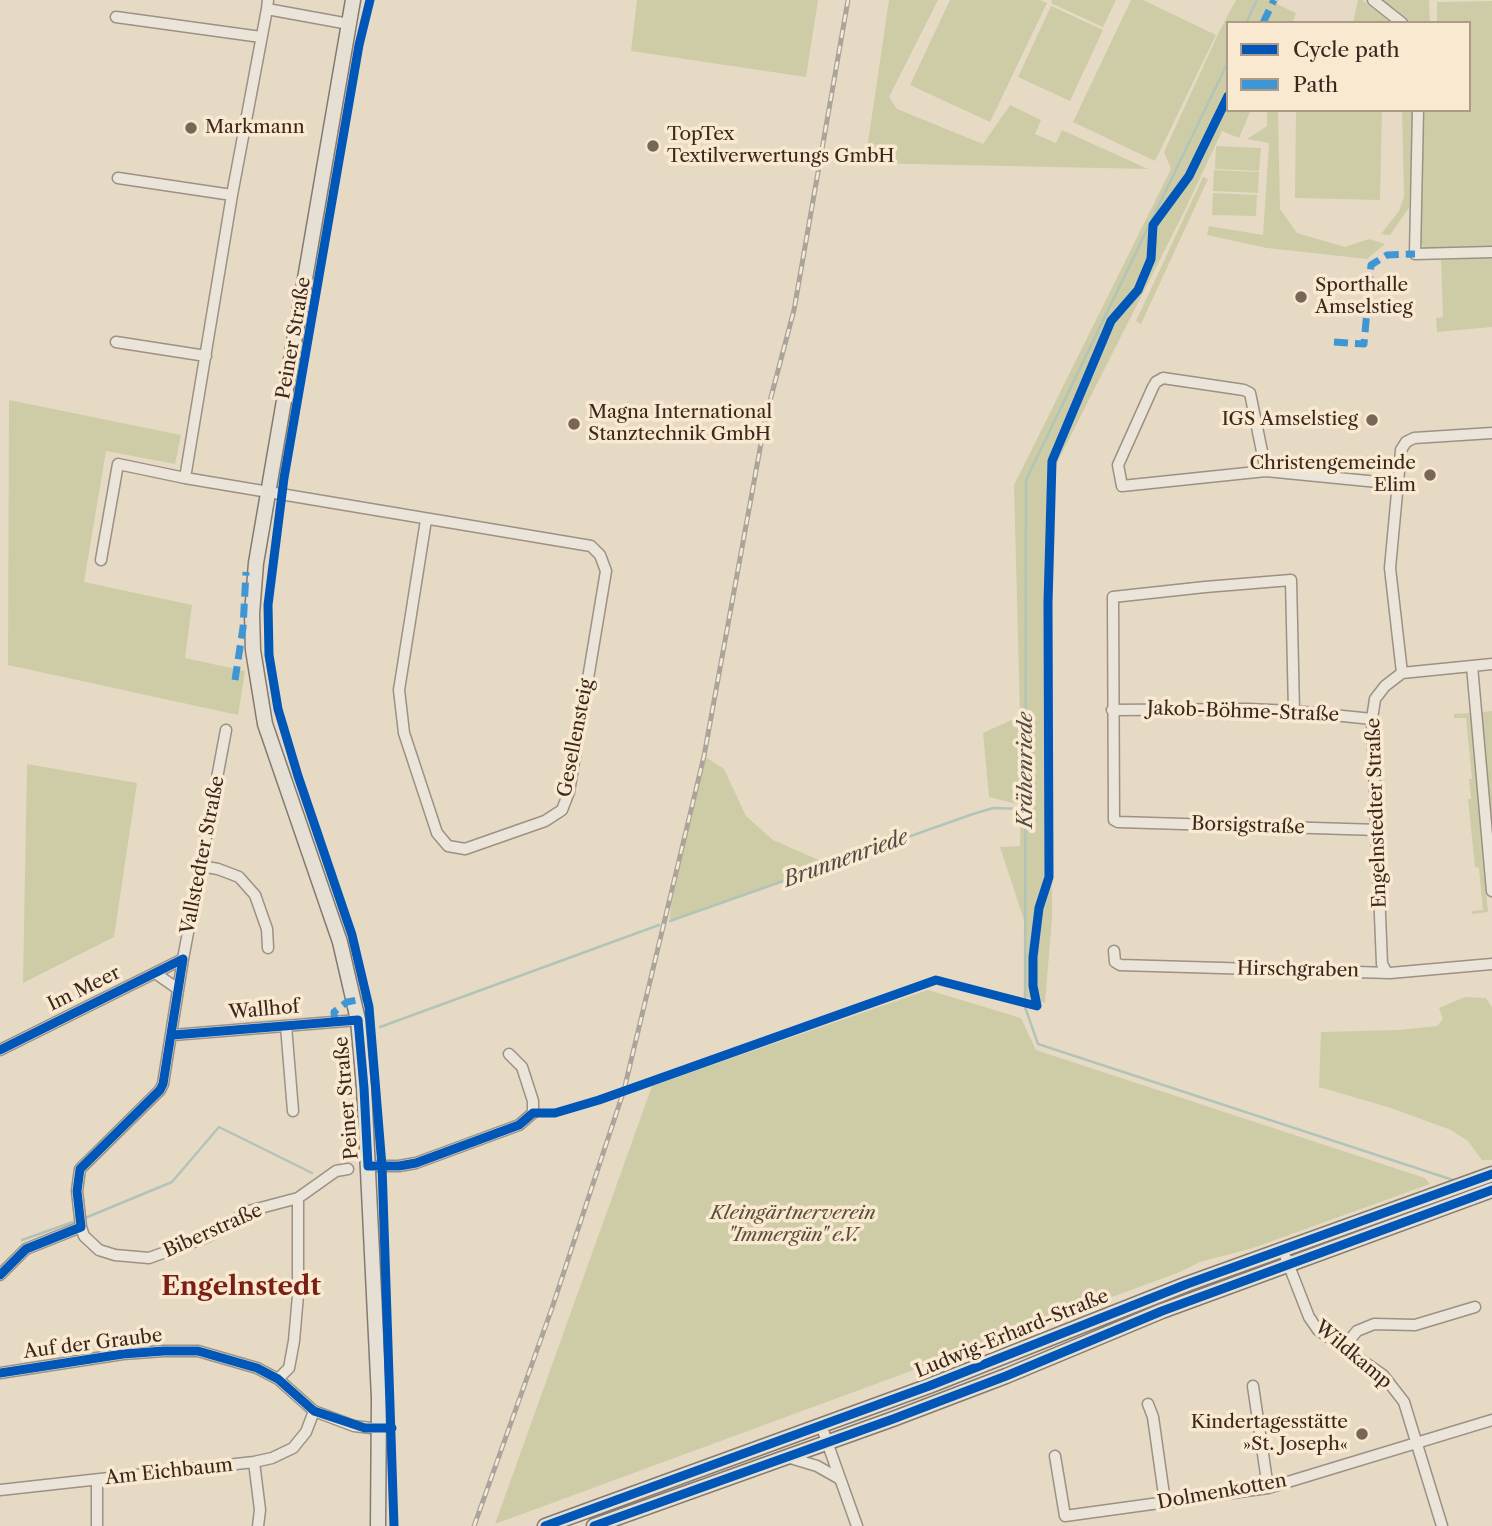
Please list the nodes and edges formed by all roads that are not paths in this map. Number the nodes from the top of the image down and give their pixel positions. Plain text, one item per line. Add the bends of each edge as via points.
1 (354, 0) edge
2 (1373, 0) edge
3 (268, 4) edge
4 (116, 17) dead end
5 (1399, 21) edge
6 (349, 24) junction
7 (261, 37) junction
8 (1418, 112) edge
9 (118, 178) dead end
10 (232, 195) junction
11 (1492, 252) edge
12 (116, 342) dead end
13 (206, 356) junction
14 (1492, 433) edge
15 (1266, 471) junction
16 (185, 478) junction
17 (1398, 484) junction
18 (270, 492) junction
19 (426, 520) junction
20 (101, 560) dead end
21 (1492, 664) edge
22 (1472, 666) junction
23 (1402, 673) junction
24 (1112, 710) junction
25 (1294, 711) junction
26 (1373, 719) junction
27 (226, 730) dead end
28 (1378, 830) junction
29 (201, 866) junction
30 (1492, 891) edge
31 (268, 948) dead end
32 (1114, 951) dead end
33 (183, 959) junction
34 (1492, 964) edge
35 (1385, 971) junction
36 (155, 973) junction
37 (178, 989) junction
38 (358, 1020) junction
39 (286, 1026) junction
40 (173, 1035) junction
41 (0, 1050) edge
42 (509, 1054) dead end
43 (293, 1111) dead end
44 (368, 1166) junction
45 (348, 1169) dead end
46 (1492, 1174) edge
47 (1485, 1192) edge
48 (298, 1198) junction
49 (81, 1227) junction
50 (1283, 1249) junction
51 (1288, 1264) junction
52 (0, 1275) edge
53 (1475, 1307) dead end
54 (1344, 1348) junction
55 (0, 1373) edge
56 (278, 1379) junction
57 (1253, 1386) dead end
58 (1148, 1404) dead end
59 (314, 1411) junction
60 (1492, 1420) edge
61 (821, 1425) junction
62 (380, 1429) junction
63 (828, 1441) junction
64 (1416, 1442) junction
65 (1055, 1456) dead end
66 (787, 1457) junction
67 (254, 1462) junction
68 (840, 1479) junction
69 (97, 1480) junction
70 (1268, 1488) junction
71 (0, 1490) edge
72 (1165, 1502) junction
73 (97, 1526) edge
74 (258, 1526) edge
75 (377, 1526) edge
76 (545, 1526) edge
77 (594, 1526) edge
78 (857, 1526) edge
79 (1442, 1526) edge

1 - 6 main road, Peiner Straße
2 - 5 street
3 - 6 street
3 - 7 street
4 - 7 street
6 - 18 main road, Peiner Straße
7 - 10 street
8 - 11 street via 1415,254
9 - 10 street
10 - 13 street
12 - 13 street
13 - 16 street
14 - 17 street via 1406,442
15 - 15 street via 1122,486 1119,460 1153,387 1163,378 1250,393
15 - 17 street
16 - 18 street, Gesellensteig
16 - 20 street, Gesellensteig via 118,464
17 - 23 street via 1390,568
18 - 19 street, Gesellensteig
18 - 38 main road, Peiner Straße via 253,589 259,697 340,942
19 - 19 street, Gesellensteig via 591,546 606,570 569,792 562,810 545,821 465,849 448,846 437,833 404,733 399,690
21 - 22 street
22 - 23 street
22 - 30 street
23 - 26 street, Engelnstedter Straße via 1380,691
24 - 25 street, Jakob-Böhme-Straße
24 - 25 street via 1113,597 1292,580
24 - 28 street, Borsigstraße via 1112,815 1118,822
25 - 26 street, Jakob-Böhme-Straße
26 - 28 street, Engelnstedter Straße
27 - 29 street, Vallstedter Straße
28 - 35 street, Engelnstedter Straße
29 - 31 street via 239,877 255,895 267,929
29 - 33 street, Vallstedter Straße
32 - 35 street, Hirschgraben via 1119,965
33 - 36 street, Im Meer
33 - 37 street, Vallstedter Straße
34 - 35 street, Hirschgraben
36 - 37 street
36 - 41 street, Im Meer
37 - 40 street, Vallstedter Straße
38 - 39 street, Wallhof
38 - 44 main road, Peiner Straße
39 - 40 street, Wallhof
39 - 43 street
40 - 49 street, Vallstedter Straße via 160,1090 80,1169
42 - 44 street, Peiner Straße via 522,1067 533,1101 533,1113 519,1125 416,1163
44 - 62 main road, Peiner Straße
45 - 48 street, Biberstraße via 336,1171
46 - 50 main road, Ludwig-Erhard-Straße
47 - 51 main road, Ludwig-Erhard-Straße
48 - 49 street, Biberstraße via 249,1211 207,1237 149,1258 99,1250 83,1237
48 - 56 street via 293,1341 289,1367
49 - 52 street via 26,1249
50 - 51 street
50 - 61 main road, Ludwig-Erhard-Straße
51 - 54 street, Wildkamp via 1309,1317 1318,1330
51 - 63 main road, Ludwig-Erhard-Straße
53 - 54 street via 1415,1325 1374,1324 1357,1331
54 - 64 street, Wildkamp via 1394,1387 1404,1402
55 - 56 street, Auf der Graube via 123,1354 187,1351 228,1359
56 - 59 street, Auf der Graube
57 - 70 street
58 - 72 street
59 - 62 street, Auf der Graube via 354,1426
59 - 67 street, Am Eichbaum via 293,1448
60 - 64 street, Dolmenkotten
61 - 63 street
61 - 76 main road, Ludwig-Erhard-Straße
62 - 75 main road, Peiner Straße
63 - 66 main road, Ludwig-Erhard-Straße
63 - 68 street
64 - 70 street, Dolmenkotten
64 - 79 street, Wildkamp
65 - 72 street, Dolmenkotten via 1065,1516
66 - 68 street via 814,1464
66 - 77 main road, Ludwig-Erhard-Straße
67 - 69 street, Am Eichbaum
67 - 74 street
68 - 78 street
69 - 71 street, Am Eichbaum
69 - 73 street
70 - 72 street, Dolmenkotten

